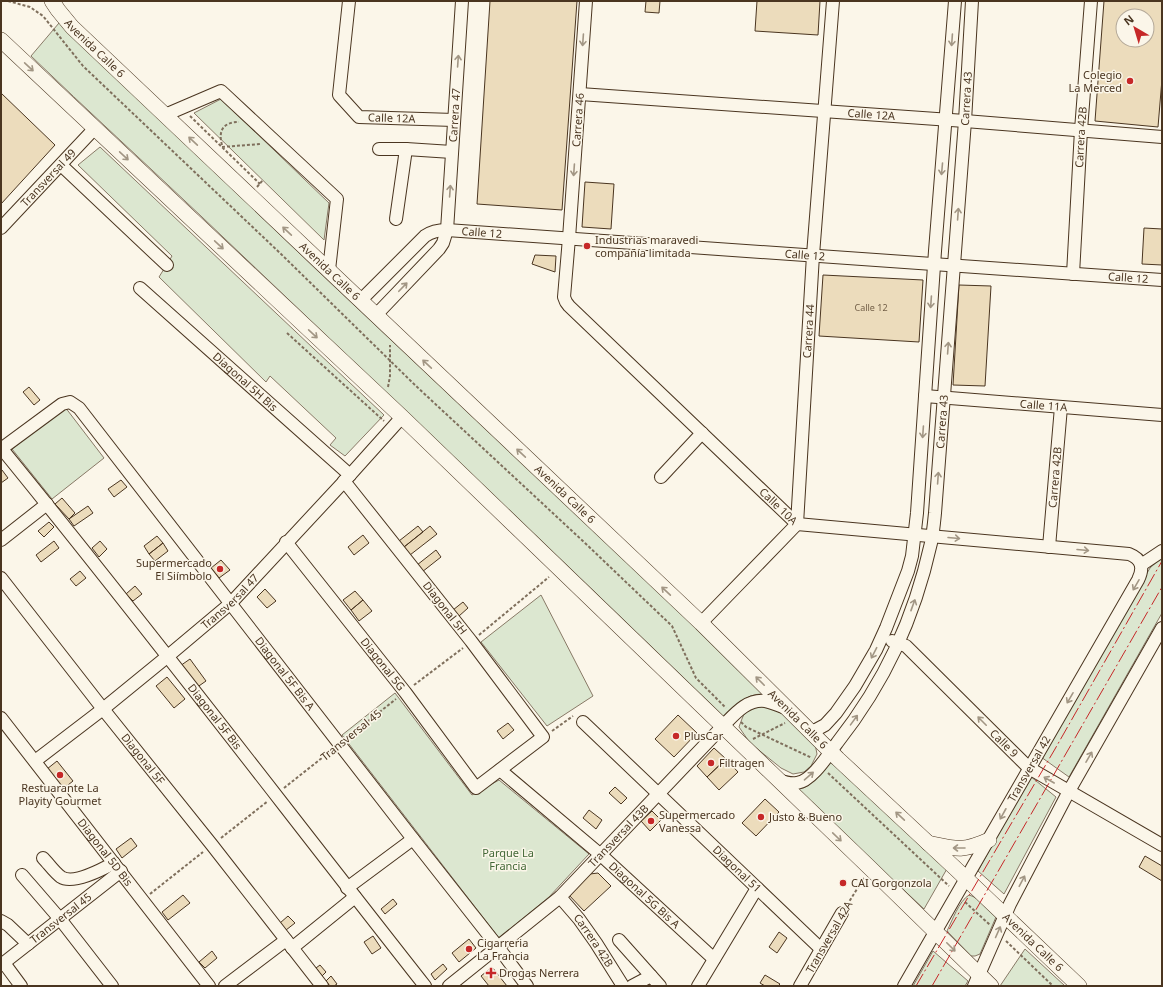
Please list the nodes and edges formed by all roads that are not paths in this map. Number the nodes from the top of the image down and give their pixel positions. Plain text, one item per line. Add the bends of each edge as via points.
1 (52, 1) edge
2 (350, 1) edge
3 (462, 1) edge
4 (586, 1) edge
5 (833, 1) edge
6 (955, 1) edge
7 (972, 1) edge
8 (1091, 1) edge
9 (1, 40) edge
10 (580, 94) junction
11 (824, 112) junction
12 (165, 115) junction
13 (454, 120) junction
14 (946, 120) junction
15 (965, 121) junction
16 (95, 128) junction
17 (1081, 130) junction
18 (1162, 137) edge
19 (379, 148) dead end
20 (406, 149) junction
21 (452, 152) junction
22 (61, 165) junction
23 (396, 219) dead end
24 (1, 228) edge
25 (447, 230) junction
26 (569, 238) junction
27 (813, 255) junction
28 (934, 264) junction
29 (167, 265) dead end
30 (954, 265) junction
31 (329, 270) junction
32 (1073, 274) junction
33 (1162, 280) edge
34 (140, 288) dead end
35 (360, 301) junction
36 (376, 316) junction
37 (925, 396) junction
38 (944, 398) junction
39 (1061, 407) junction
40 (1162, 415) edge
41 (397, 423) junction
42 (702, 433) junction
43 (1, 449) edge
44 (661, 477) dead end
45 (347, 478) junction
46 (47, 504) junction
47 (797, 524) junction
48 (915, 534) junction
49 (932, 536) junction
50 (1, 540) edge
51 (286, 542) junction
52 (1049, 546) junction
53 (1162, 552) edge
54 (1141, 564) junction
55 (1, 578) edge
56 (231, 602) junction
57 (701, 623) junction
58 (1162, 628) edge
59 (882, 637) junction
60 (899, 643) junction
61 (168, 656) junction
62 (103, 709) junction
63 (792, 713) junction
64 (1, 718) edge
65 (584, 722) road end
66 (722, 727) junction
67 (812, 732) junction
68 (831, 751) junction
69 (35, 761) junction
70 (1029, 768) junction
71 (500, 770) junction
72 (779, 780) junction
73 (1069, 791) junction
74 (659, 794) junction
75 (413, 839) junction
76 (989, 840) junction
77 (928, 843) junction
78 (1162, 845) edge
79 (601, 855) junction
80 (43, 858) dead end
81 (117, 867) junction
82 (22, 875) dead end
83 (967, 879) junction
84 (348, 888) junction
85 (757, 888) junction
86 (355, 897) junction
87 (560, 897) junction
88 (842, 913) road end
89 (1005, 916) junction
90 (60, 919) junction
91 (1, 921) edge
92 (936, 932) junction
93 (619, 940) dead end
94 (28, 944) junction
95 (289, 944) junction
96 (498, 947) junction
97 (821, 949) junction
98 (714, 959) junction
99 (3, 964) edge
100 (976, 980) edge
101 (655, 983) edge
102 (21, 986) edge
103 (112, 986) edge
104 (209, 986) edge
105 (225, 986) edge
106 (322, 986) edge
107 (425, 986) edge
108 (449, 986) edge
109 (527, 986) edge
110 (623, 986) edge
111 (632, 986) edge
112 (698, 986) edge
113 (800, 986) edge
114 (904, 986) edge
115 (991, 986) edge
116 (1079, 986) edge

1 - 12 main road, Avenida Calle 6 via 72,26
2 - 13 street, Calle 12A via 339,94 359,117
13 -> 3 street, Carrera 47
4 -> 10 street, Carrera 46
5 - 11 street, Carrera 44
6 -> 14 street, Carrera 43
7 - 15 street, Carrera 43
8 - 17 street, Carrera 42B
9 -> 16 main road
10 - 11 street, Calle 12A
10 -> 26 street, Carrera 46
11 - 14 street, Calle 12A
11 - 27 street, Carrera 44
31 -> 12 main road, Avenida Calle 6
12 - 31 street via 221,91 337,199
13 - 21 street, Carrera 47
14 - 15 street, Calle 12A
14 -> 28 street, Carrera 43
15 - 17 street, Calle 12A
30 -> 15 street, Carrera 43
16 - 22 street, Transversal 49
16 -> 41 main road via 385,402
17 - 18 street, Calle 12A
17 - 32 street, Carrera 42B
19 - 20 street
20 - 21 street
20 - 23 street
25 -> 21 street, Carrera 47
22 - 24 street, Transversal 49
22 - 29 street
25 - 26 street, Calle 12
25 - 35 street via 436,230 425,236
36 -> 25 street, Carrera 47 via 439,249
26 - 27 street, Calle 12
26 - 42 street, Calle 10A via 564,297 566,302
27 - 28 street, Calle 12
27 - 47 street, Carrera 44
28 - 30 street, Calle 12
28 -> 37 street, Carrera 43
30 - 32 street, Calle 12
38 -> 30 street, Carrera 43
31 - 35 main road, Avenida Calle 6
32 - 33 street, Calle 12
34 - 45 street, Diagonal 5H Bis
35 - 36 main road, Avenida Calle 6
57 -> 36 main road, Avenida Calle 6
37 - 38 street, Calle 11A
37 -> 48 street, Carrera 43
38 - 39 street, Calle 11A
49 -> 38 street, Carrera 43
39 - 40 street, Calle 11A
39 - 52 street, Carrera 42B
41 - 45 street, Transversal 47
41 - 66 main road via 559,569
42 - 44 street
42 - 47 street, Calle 10A
43 - 46 street, Diagonal 5F Bis
43 - 56 street, Diagonal 5F Bis A via 62,404 70,402 79,408
45 - 51 street, Transversal 47
45 - 71 street, Diagonal 5H via 543,737
46 - 50 street
46 - 61 street, Diagonal 5F Bis
47 - 48 street, Calle 10A
47 - 57 street
48 - 49 street, Calle 10A
48 - 59 street, Carrera 43 via 908,571
49 -> 52 street, Calle 10A
60 -> 49 street, Carrera 43 via 917,593
51 - 56 street, Transversal 47
51 - 71 street, Diagonal 5G via 405,692 476,788
52 -> 54 street, Calle 10A via 1129,554
53 - 54 street
54 -> 70 street, Transversal 42 via 1138,580
55 - 62 street, Diagonal 5F
56 - 61 street, Transversal 47
56 - 75 street, Diagonal 5F Bis A
63 -> 57 main road, Avenida Calle 6
73 -> 58 street
59 - 60 street, Calle 9
59 -> 67 street, Carrera 43 via 868,666 840,708 825,725
68 -> 60 street, Carrera 43 via 873,693
70 -> 60 street, Calle 9 via 906,646
61 - 62 street, Transversal 47
61 - 84 street, Diagonal 5F Bis
62 - 69 street, Transversal 47
62 - 95 street, Diagonal 5F
63 - 66 street, Transversal 43B via 766,702 752,702
63 - 67 main road, Avenida Calle 6
64 - 69 street, Diagonal 5D Bis
65 - 74 street, Diagonal 51
66 - 72 main road
66 - 74 street, Transversal 43B
67 - 68 main road, Avenida Calle 6
72 -> 68 street, Carrera 43 via 793,783 803,781 812,775
77 -> 68 main road, Avenida Calle 6
69 - 81 street, Diagonal 5D Bis
73 -> 70 street, Calle 9
70 -> 76 street, Transversal 42
71 - 79 street, Diagonal 5G Bis A
72 -> 92 main road
73 - 78 street, Calle 9
89 -> 73 street
74 - 79 street, Transversal 43B
74 - 85 street, Diagonal 51
75 - 84 street
75 - 96 street, Diagonal 5F Bis A
76 -> 77 main road via 961,849
76 - 83 street, Transversal 42
77 - 83 main road, Avenida Calle 6
79 - 87 street, Transversal 43B
79 - 98 street, Diagonal 5G Bis A
80 - 81 street via 61,877 68,880
81 - 90 street, Transversal 45
81 - 104 street, Diagonal 5D Bis
82 - 90 street
83 - 89 main road, Avenida Calle 6
83 - 92 street, Transversal 42
84 - 86 street, Diagonal 5F Bis
85 - 97 street, Diagonal 51
85 - 98 street
86 - 95 street
86 - 107 street, Diagonal 5F Bis
87 - 96 street, Transversal 43B
87 - 110 street, Carrera 42B via 592,937
88 - 97 street, Transversal 42A
100 -> 89 street
89 - 116 main road, Avenida Calle 6
90 - 94 street, Transversal 45
90 - 103 street
91 - 94 street via 8,924
92 -> 100 main road
92 - 114 street, Transversal 42
93 - 101 street
94 - 99 street, Transversal 45
95 - 105 street
95 - 106 street
96 - 108 street, Transversal 43B
96 - 109 street, Diagonal 5F Bis A
97 - 113 street, Transversal 42A
98 - 112 street
99 - 102 street
100 - 115 main road
101 - 111 street

